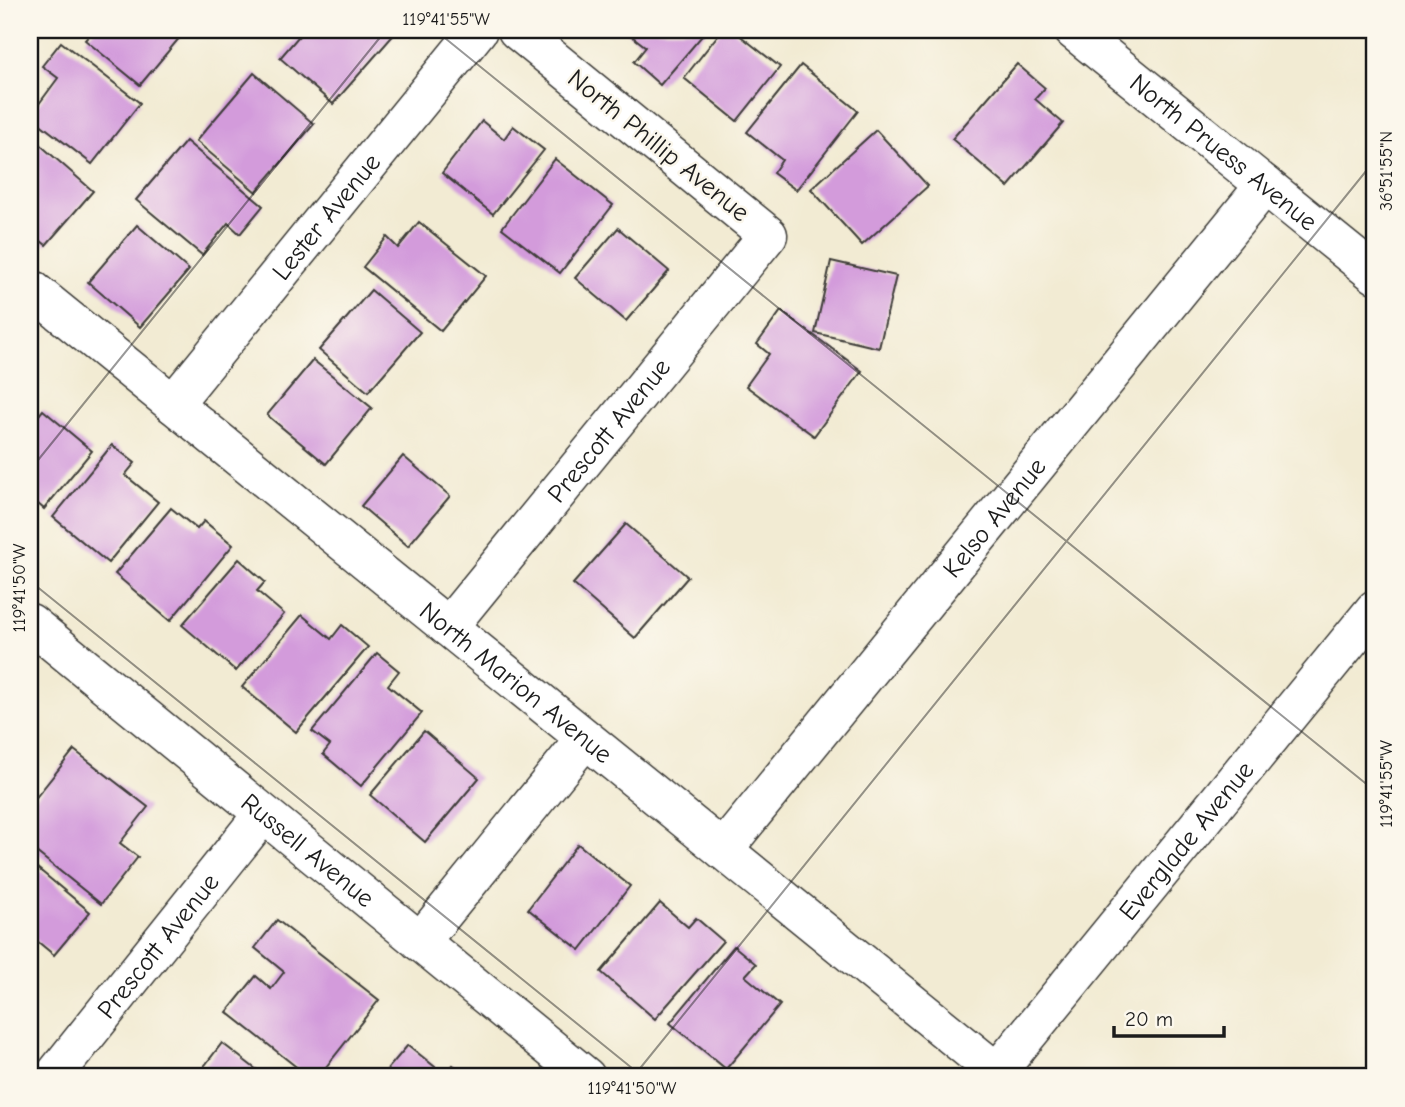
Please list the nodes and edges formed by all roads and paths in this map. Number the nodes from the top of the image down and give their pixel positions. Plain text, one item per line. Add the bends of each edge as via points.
1 (478, 30) edge
2 (517, 30) edge
3 (1073, 30) edge
4 (1265, 185) junction
5 (768, 235) joint
6 (1375, 274) edge
7 (30, 288) edge
8 (173, 404) junction
9 (1375, 609) edge
10 (30, 623) edge
11 (448, 627) junction
12 (584, 739) junction
13 (263, 814) junction
14 (723, 850) junction
15 (420, 942) junction
16 (1000, 1075) edge
17 (53, 1077) edge
18 (586, 1077) edge

1 - 8 street, Lester Avenue
2 - 5 street, North Phillip Avenue
3 - 4 street, North Pruess Avenue
4 - 6 street, North Pruess Avenue
4 - 14 street, Kelso Avenue
5 - 11 street, Prescott Avenue
7 - 8 street, North Marion Avenue
8 - 11 street, North Marion Avenue
9 - 16 street, Everglade Avenue
10 - 13 street, Russell Avenue
11 - 12 street, North Marion Avenue
12 - 14 street, North Marion Avenue
12 - 15 street
13 - 15 street, Russell Avenue
13 - 17 street, Prescott Avenue
14 - 16 street, North Marion Avenue
15 - 18 street, Russell Avenue

